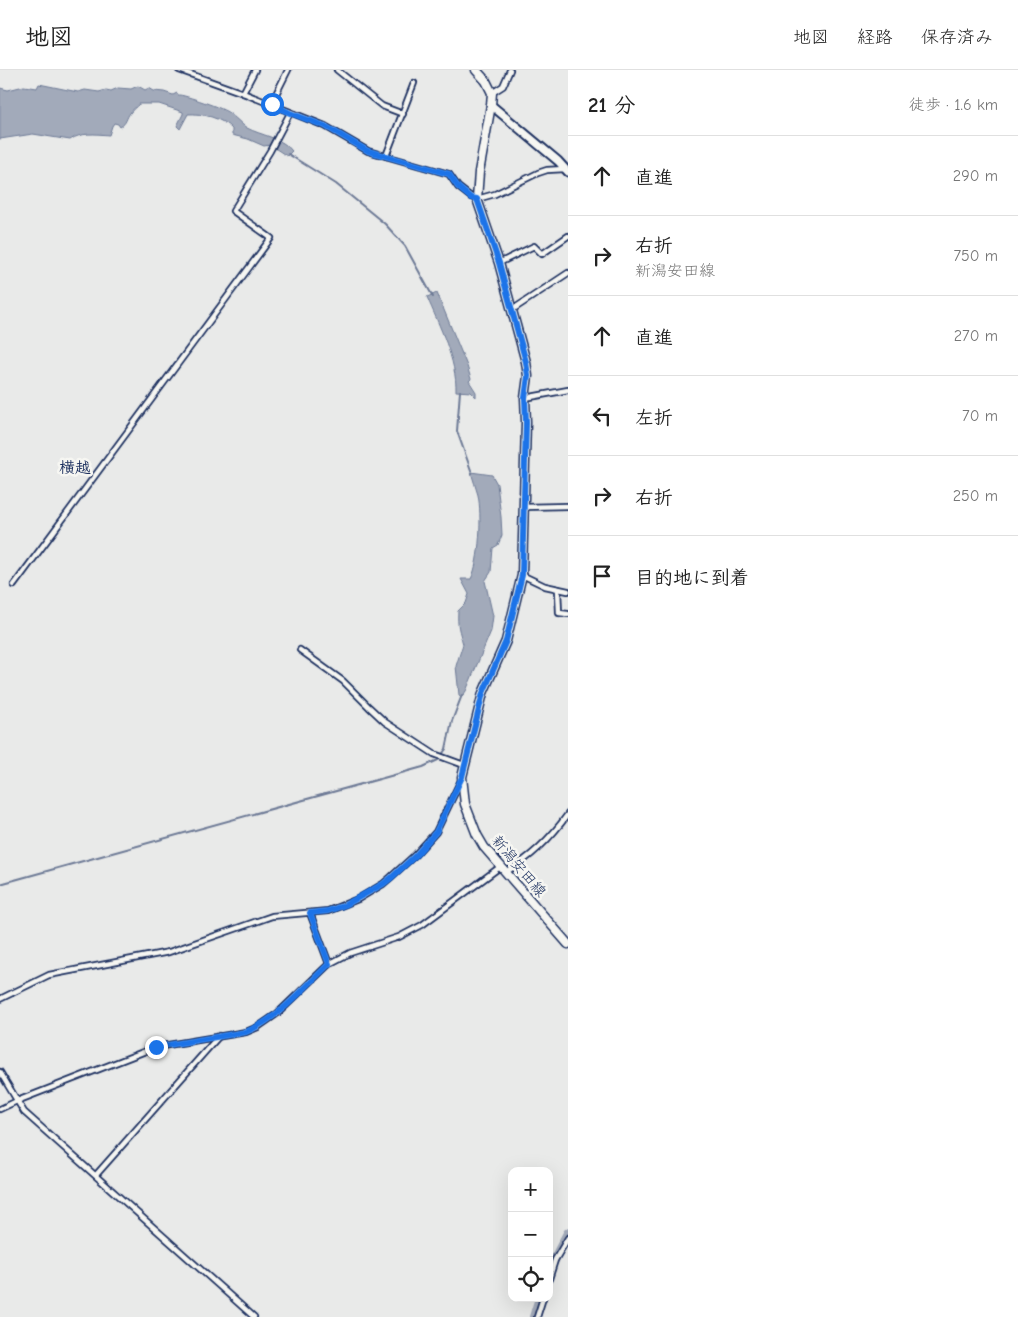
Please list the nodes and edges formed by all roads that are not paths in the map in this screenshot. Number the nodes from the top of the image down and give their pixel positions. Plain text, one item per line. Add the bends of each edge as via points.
1 (179, 70) edge
2 (255, 70) edge
3 (288, 70) edge
4 (337, 70) edge
5 (476, 70) edge
6 (510, 70) edge
7 (414, 83) dead end
8 (243, 93) junction
9 (492, 93) junction
10 (272, 104) junction
11 (492, 105) junction
12 (290, 113) junction
13 (403, 114) junction
14 (386, 156) junction
15 (566, 171) edge
16 (477, 199) junction
17 (568, 236) edge
18 (499, 263) junction
19 (568, 273) edge
20 (512, 310) junction
21 (568, 390) edge
22 (525, 398) junction
23 (568, 506) edge
24 (523, 507) junction
25 (522, 575) junction
26 (14, 586) dead end
27 (558, 589) junction
28 (568, 590) edge
29 (568, 614) edge
30 (300, 650) dead end
31 (464, 765) junction
32 (462, 777) junction
33 (568, 814) edge
34 (503, 870) junction
35 (310, 913) junction
36 (568, 944) edge
37 (329, 964) junction
38 (0, 999) edge
39 (219, 1036) junction
40 (0, 1072) edge
41 (17, 1101) junction
42 (0, 1109) edge
43 (96, 1175) junction
44 (568, 1238) edge
45 (553, 1266) edge
46 (542, 1302) edge
47 (254, 1317) edge
48 (537, 1317) edge

1 - 8 street
2 - 8 street
3 - 10 street
4 - 13 street via 382,106
5 - 9 main road
6 - 9 street via 503,86
7 - 13 street
8 - 10 street
9 - 11 main road, 新潟安田線
10 - 12 street
11 - 15 street
11 - 16 main road, 新潟安田線
12 - 14 street via 325,126 368,151
12 - 26 street via 233,211 271,238
13 - 14 street
14 - 16 street via 449,174 458,187
15 - 16 street via 547,170
16 - 18 main road, 新潟安田線
17 - 18 street via 542,254 534,246
18 - 20 main road, 新潟安田線
19 - 20 street
20 - 22 main road, 新潟安田線 via 526,362
21 - 22 street
22 - 24 main road, 新潟安田線
23 - 24 street
24 - 25 main road, 新潟安田線
25 - 27 street
25 - 31 main road, 新潟安田線 via 506,641 483,693
27 - 28 street
27 - 29 street via 559,613
30 - 31 street via 343,681 385,722 434,754
31 - 32 main road, 新潟安田線
32 - 34 main road, 新潟安田線 via 465,804 476,835
32 - 35 street via 436,832 391,878 345,905
33 - 34 street via 540,848
34 - 36 main road, 新潟安田線
34 - 37 street via 422,925
35 - 37 street
35 - 38 street via 272,916 169,952 49,975
37 - 39 street via 278,1013 258,1027
39 - 41 street via 156,1047
39 - 43 street
40 - 41 street
41 - 42 street
41 - 43 street via 24,1112
43 - 47 street
44 - 45 street
46 - 48 street

